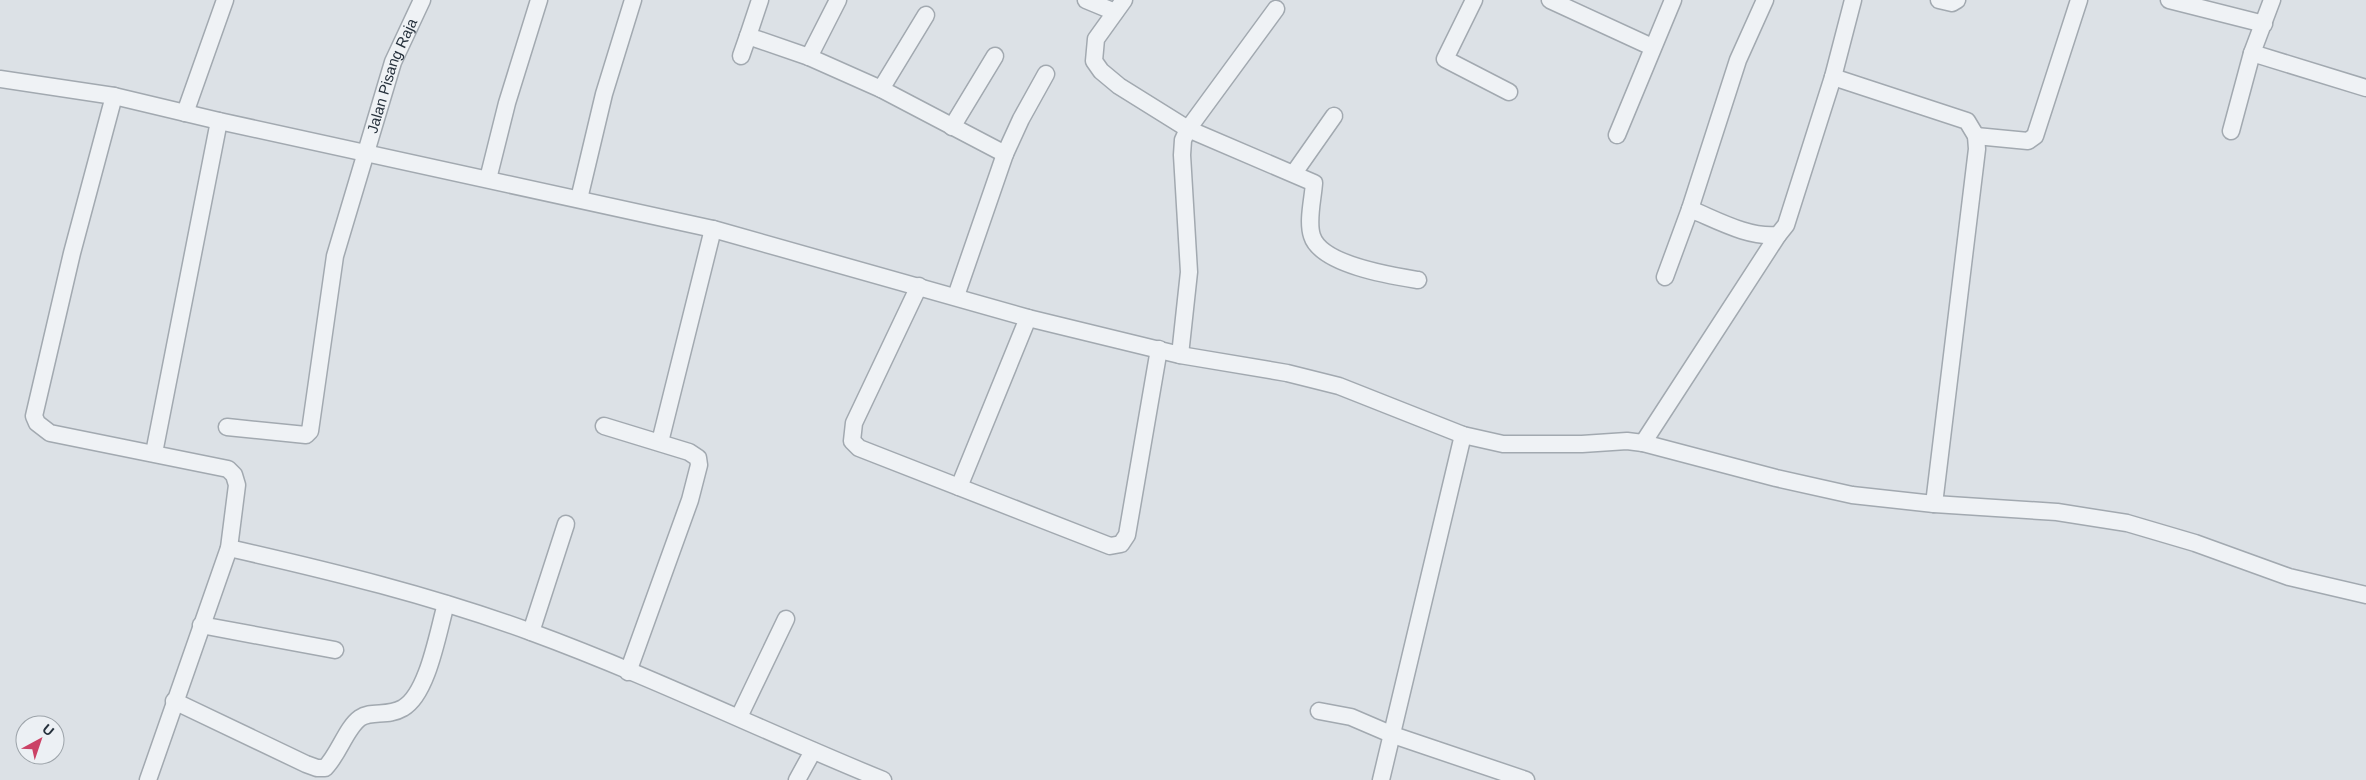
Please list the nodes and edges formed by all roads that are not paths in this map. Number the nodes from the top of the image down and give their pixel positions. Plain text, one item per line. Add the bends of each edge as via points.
1 (225, 0) edge
2 (422, 0) edge
3 (538, 0) edge
4 (633, 0) edge
5 (760, 0) edge
6 (838, 0) edge
7 (1086, 0) edge
8 (1474, 0) edge
9 (1673, 0) edge
10 (1765, 0) edge
11 (1853, 0) edge
12 (1939, 0) edge
13 (1957, 0) edge
14 (2079, 0) edge
15 (2170, 0) edge
16 (2272, 0) edge
17 (1554, 1) edge
18 (1119, 6) edge
19 (1276, 9) dead end
20 (926, 15) dead end
21 (2264, 24) junction
22 (748, 36) junction
23 (1652, 47) junction
24 (2252, 54) junction
25 (741, 56) dead end
26 (995, 56) dead end
27 (809, 57) junction
28 (1046, 74) dead end
29 (1833, 77) junction
30 (0, 79) edge
31 (2366, 88) edge
32 (881, 89) junction
33 (1509, 92) dead end
34 (114, 96) junction
35 (185, 113) junction
36 (1334, 116) dead end
37 (218, 121) junction
38 (952, 127) junction
39 (1188, 129) junction
40 (2230, 131) dead end
41 (1617, 135) dead end
42 (1976, 136) junction
43 (365, 152) junction
44 (1005, 154) junction
45 (1294, 173) junction
46 (488, 179) junction
47 (579, 199) junction
48 (1690, 209) junction
49 (713, 229) junction
50 (1778, 235) junction
51 (1665, 277) dead end
52 (1418, 280) dead end
53 (919, 286) junction
54 (956, 296) junction
55 (1028, 318) junction
56 (1158, 349) junction
57 (1180, 355) junction
58 (604, 426) dead end
59 (227, 427) dead end
60 (1463, 435) junction
61 (660, 442) junction
62 (1643, 443) junction
63 (154, 453) junction
64 (959, 487) junction
65 (1934, 504) junction
66 (566, 524) dead end
67 (229, 548) junction
68 (2366, 595) edge
69 (446, 604) junction
70 (786, 619) dead end
71 (201, 625) junction
72 (531, 632) junction
73 (335, 650) dead end
74 (628, 672) junction
75 (174, 701) junction
76 (1319, 711) dead end
77 (739, 717) junction
78 (1393, 735) junction
79 (813, 751) junction
80 (148, 780) edge
81 (797, 780) edge
82 (883, 780) edge
83 (1381, 780) edge
84 (1526, 780) edge

1 - 35 street
2 - 43 street, Jalan Pisang Raja via 393,62
3 - 46 street
4 - 47 street via 604,94
5 - 22 street
6 - 27 street
7 - 18 street
8 - 33 street via 1445,59
9 - 23 street
10 - 48 street via 1738,60
11 - 29 street
12 - 13 street via 1952,3
14 - 42 street via 2035,136 2028,141
15 - 21 street
16 - 21 street
17 - 23 street
18 - 39 street via 1096,39 1094,61 1119,86
19 - 39 street
20 - 32 street
21 - 24 street
22 - 25 street
22 - 27 street
23 - 41 street
24 - 31 street
24 - 40 street
26 - 38 street
27 - 32 street
28 - 44 street
29 - 42 street via 1966,121
29 - 50 street via 1786,225
30 - 34 street
32 - 38 street
34 - 35 street
34 - 63 street via 72,253 34,416 37,423 50,433
35 - 37 street
36 - 45 street
37 - 43 street
37 - 63 street
38 - 44 street
39 - 45 street
39 - 57 street via 1182,155 1189,272
42 - 65 street
43 - 46 street
43 - 59 street, Jalan Pisang Raja via 336,256 310,431 306,435
44 - 54 street
45 - 52 street via 1314,183 1312,236 1318,248 1378,274
46 - 47 street
47 - 49 street
48 - 50 street via 1744,230
48 - 51 street
49 - 53 street
49 - 61 street
50 - 62 street
53 - 54 street
53 - 64 street via 854,424 852,441 859,448
54 - 55 street
55 - 56 street
55 - 64 street
56 - 57 street
56 - 64 street via 1127,535 1121,544 1110,546
57 - 60 street via 1287,373 1339,386
58 - 61 street
60 - 62 street via 1503,444
60 - 78 street
61 - 74 street via 694,455 699,465 690,500
62 - 65 street via 1852,495
63 - 67 street via 228,469 234,475 237,485
65 - 68 street via 2057,512 2128,523 2289,577
66 - 72 street
67 - 69 street via 339,572
67 - 71 street
69 - 72 street
69 - 75 street via 421,690 403,709 383,715 369,714 359,719 335,758 325,768 306,764
70 - 77 street
71 - 73 street
71 - 75 street
72 - 74 street
74 - 77 street
75 - 80 street
76 - 78 street via 1351,717
77 - 79 street
78 - 83 street
78 - 84 street
79 - 81 street
79 - 82 street

